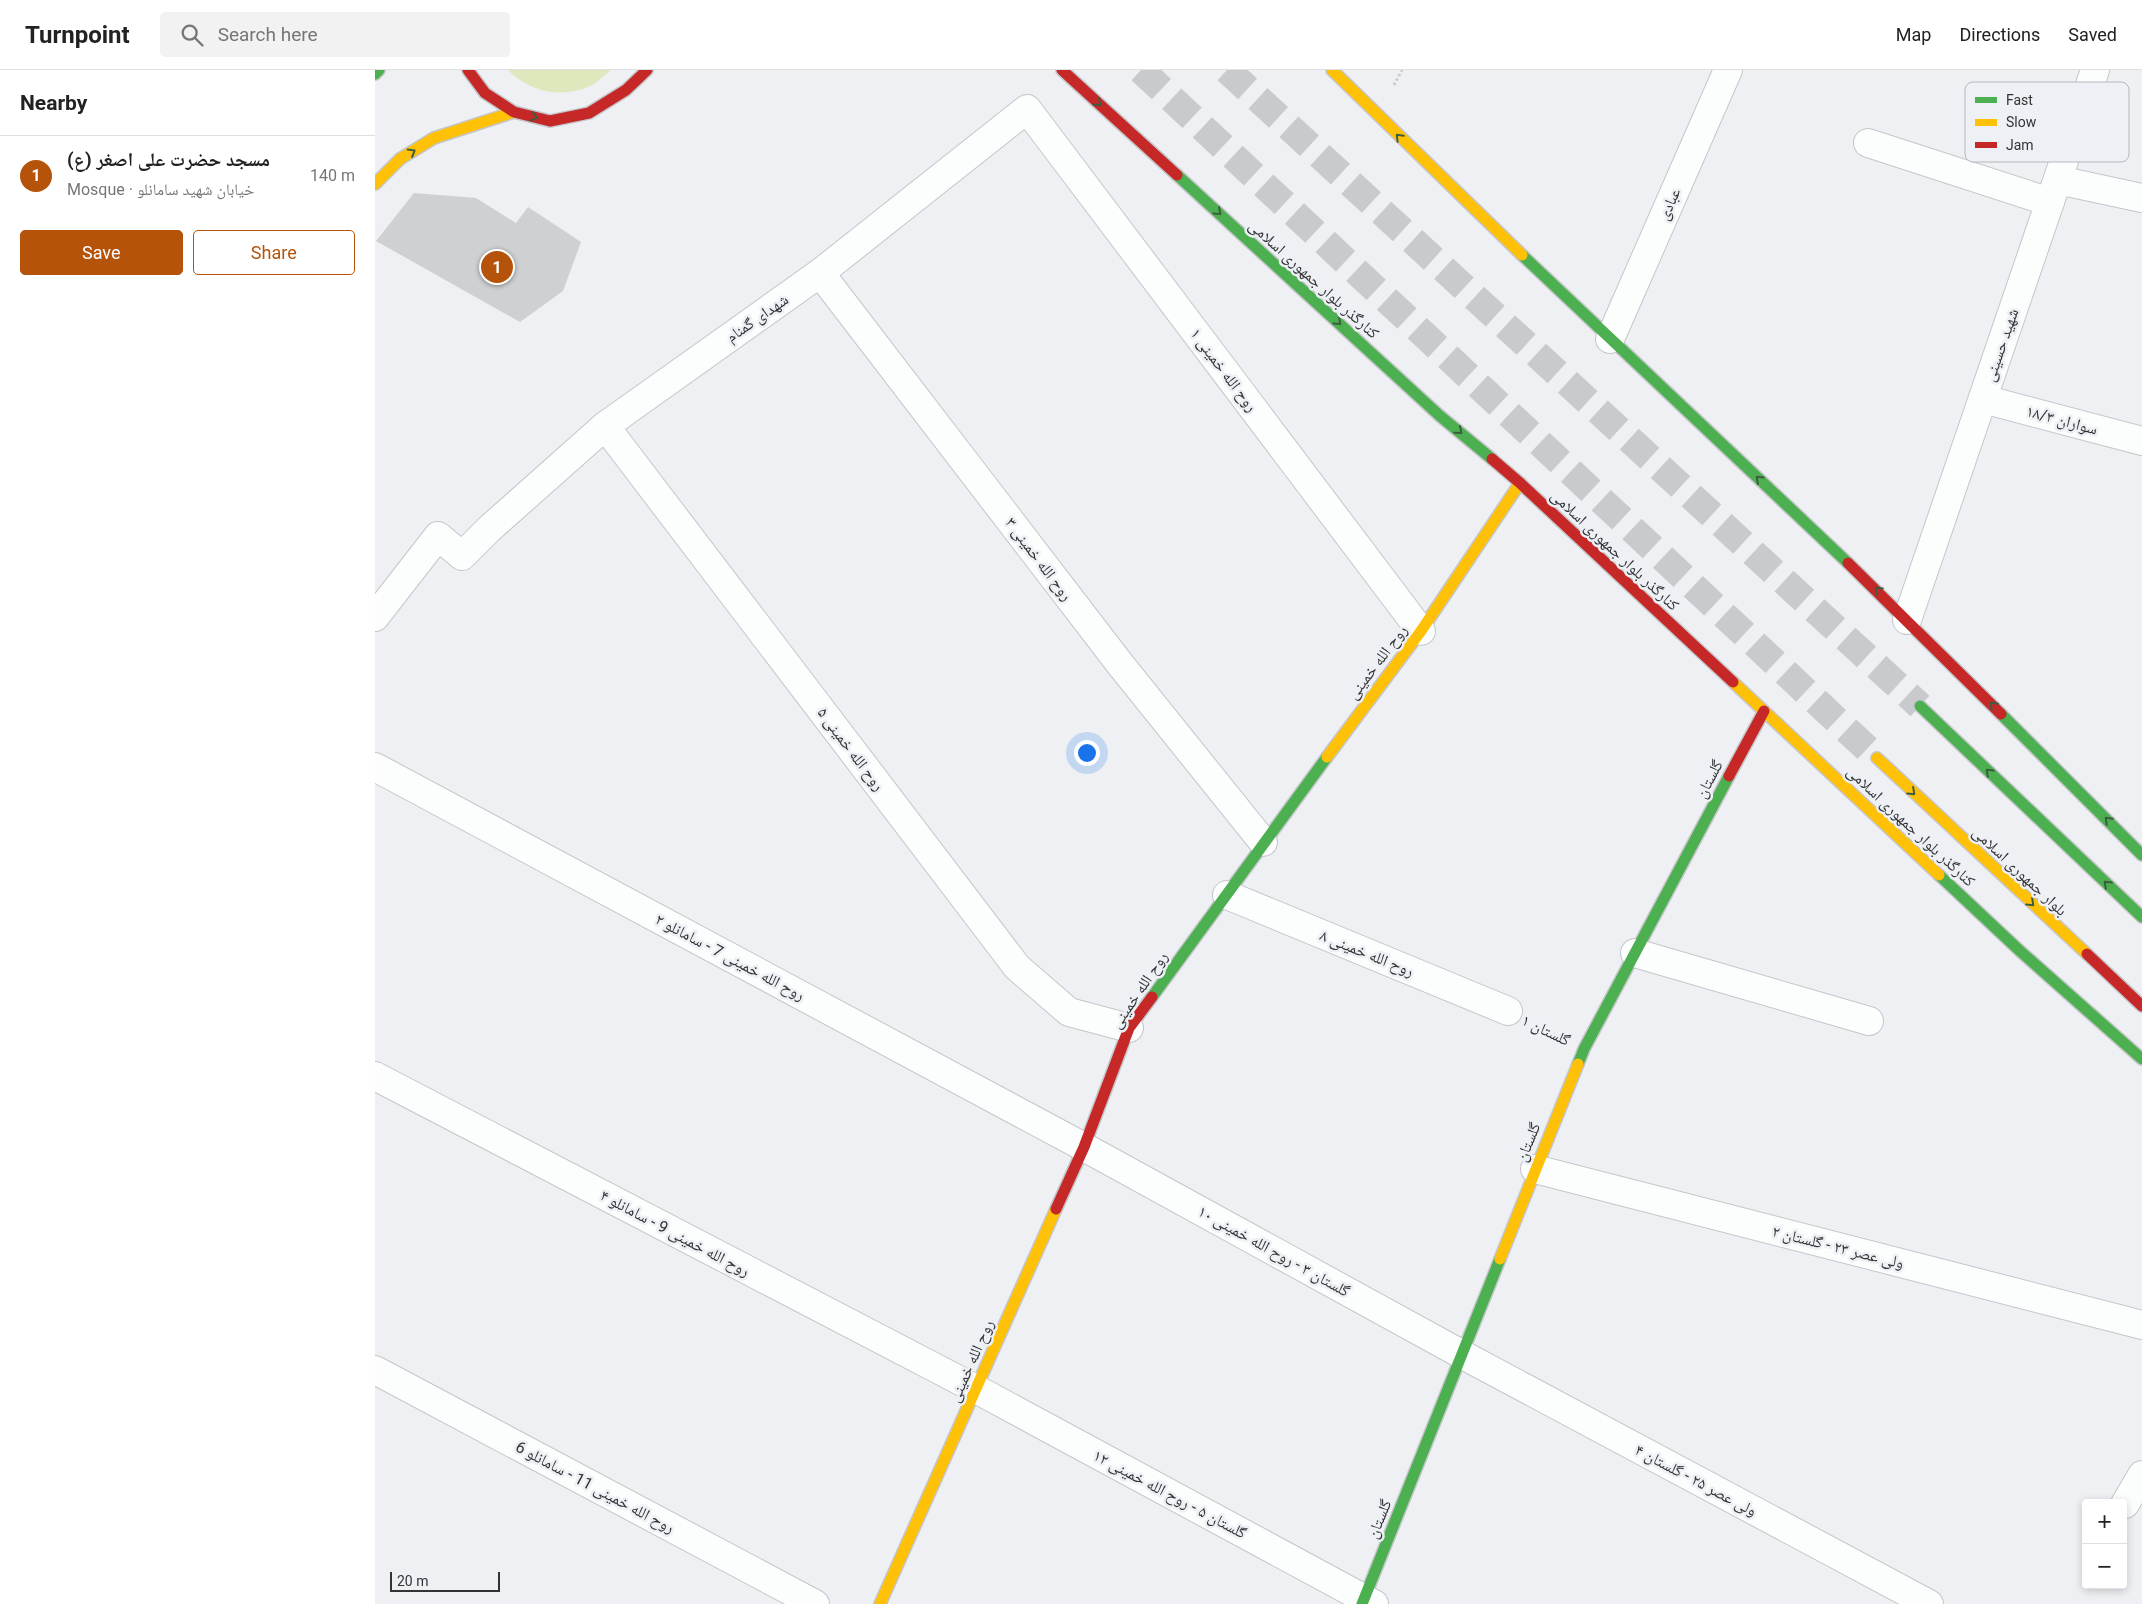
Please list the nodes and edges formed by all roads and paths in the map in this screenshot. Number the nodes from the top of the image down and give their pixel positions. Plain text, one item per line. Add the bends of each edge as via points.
1 (379, 70) edge
2 (468, 70) edge
3 (647, 70) edge
4 (1062, 70) edge
5 (1332, 70) edge
6 (1728, 70) edge
7 (2095, 70) edge
8 (375, 74) edge
9 (2091, 82) edge
10 (1027, 109) joint
11 (514, 112) junction
12 (1868, 143) dead end
13 (2064, 162) edge
14 (375, 184) edge
15 (2054, 191) junction
16 (2142, 198) edge
17 (820, 273) junction
18 (1610, 339) junction
19 (1983, 399) junction
20 (605, 426) junction
21 (2142, 439) edge
22 (1521, 483) junction
23 (375, 617) edge
24 (1907, 620) junction
25 (1421, 630) junction
26 (1920, 706) tunnel mouth
27 (1764, 711) junction
28 (1877, 758) tunnel mouth
29 (375, 768) edge
30 (1263, 842) junction
31 (2142, 855) edge
32 (1227, 896) junction
33 (2142, 917) edge
34 (1635, 953) junction
35 (2142, 1006) edge
36 (1508, 1011) joint
37 (1869, 1021) dead end
38 (1129, 1028) junction
39 (1584, 1049) junction
40 (2142, 1058) edge
41 (375, 1076) edge
42 (1084, 1147) junction
43 (1535, 1170) junction
44 (2142, 1326) edge
45 (1463, 1355) junction
46 (375, 1370) edge
47 (976, 1389) junction
48 (2142, 1476) edge
49 (2127, 1501) edge
50 (1367, 1602) edge
51 (815, 1604) edge
52 (880, 1604) edge
53 (1929, 1604) edge

1 - 8 main road
2 - 11 main road via 485,93
11 -> 3 main road via 549,121 589,113 626,90
4 -> 22 main road, کنارگذر بلوار جمهوری اسلامی via 1433,409
18 -> 5 main road
6 - 18 street, عبادی
7 - 9 street, شهید حسینی
10 - 17 street, شهدای گمنام
10 - 25 street, روح الله خمینی ۱
14 -> 11 main road via 400,158 434,138
12 - 15 street
13 - 15 street, شهید حسینی
15 - 16 street
15 - 19 street, شهید حسینی
17 - 20 street, شهدای گمنام
17 - 30 street, روح الله خمینی ۳ via 1120,664
24 -> 18 main road
19 - 21 street, سواران ۱۸/۳
19 - 24 street, شهید حسینی
20 - 23 street, شهدای گمنام via 462,556 438,536
20 - 38 street, روح الله خمینی ۵ via 1017,967 1069,1012
22 - 25 main road, روح الله خمینی
22 - 27 main road, کنارگذر بلوار جمهوری اسلامی
31 -> 24 main road
25 - 30 main road, روح الله خمینی
33 -> 26 main road
27 - 34 main road, گلستان
27 - 40 main road, کنارگذر بلوار جمهوری اسلامی via 2020,951
28 -> 35 main road, بلوار جمهوری اسلامی
29 - 42 street, روح الله خمینی 7 - سامانلو ۲
30 - 32 main road, روح الله خمینی
32 - 36 street, روح الله خمینی ۸
32 - 38 main road, روح الله خمینی
34 - 37 street
34 - 39 main road, گلستان
36 - 39 path, گلستان ۱
38 - 42 main road, روح الله خمینی
39 - 43 main road, گلستان
41 - 47 street, روح الله خمینی 9 - سامانلو ۴
42 - 45 street, گلستان ۳ - روح الله خمینی ۱۰
42 - 47 main road, روح الله خمینی
43 - 44 street, ولی عصر ۲۳ - گلستان ۲
43 - 45 main road, گلستان
45 - 50 main road, گلستان
45 - 53 street, ولی عصر ۲۵ - گلستان ۴
46 - 51 street, روح الله خمینی 11 - سامانلو 6
47 - 50 street, گلستان ۵ - روح الله خمینی ۱۲
47 - 52 main road, روح الله خمینی
48 - 49 street

